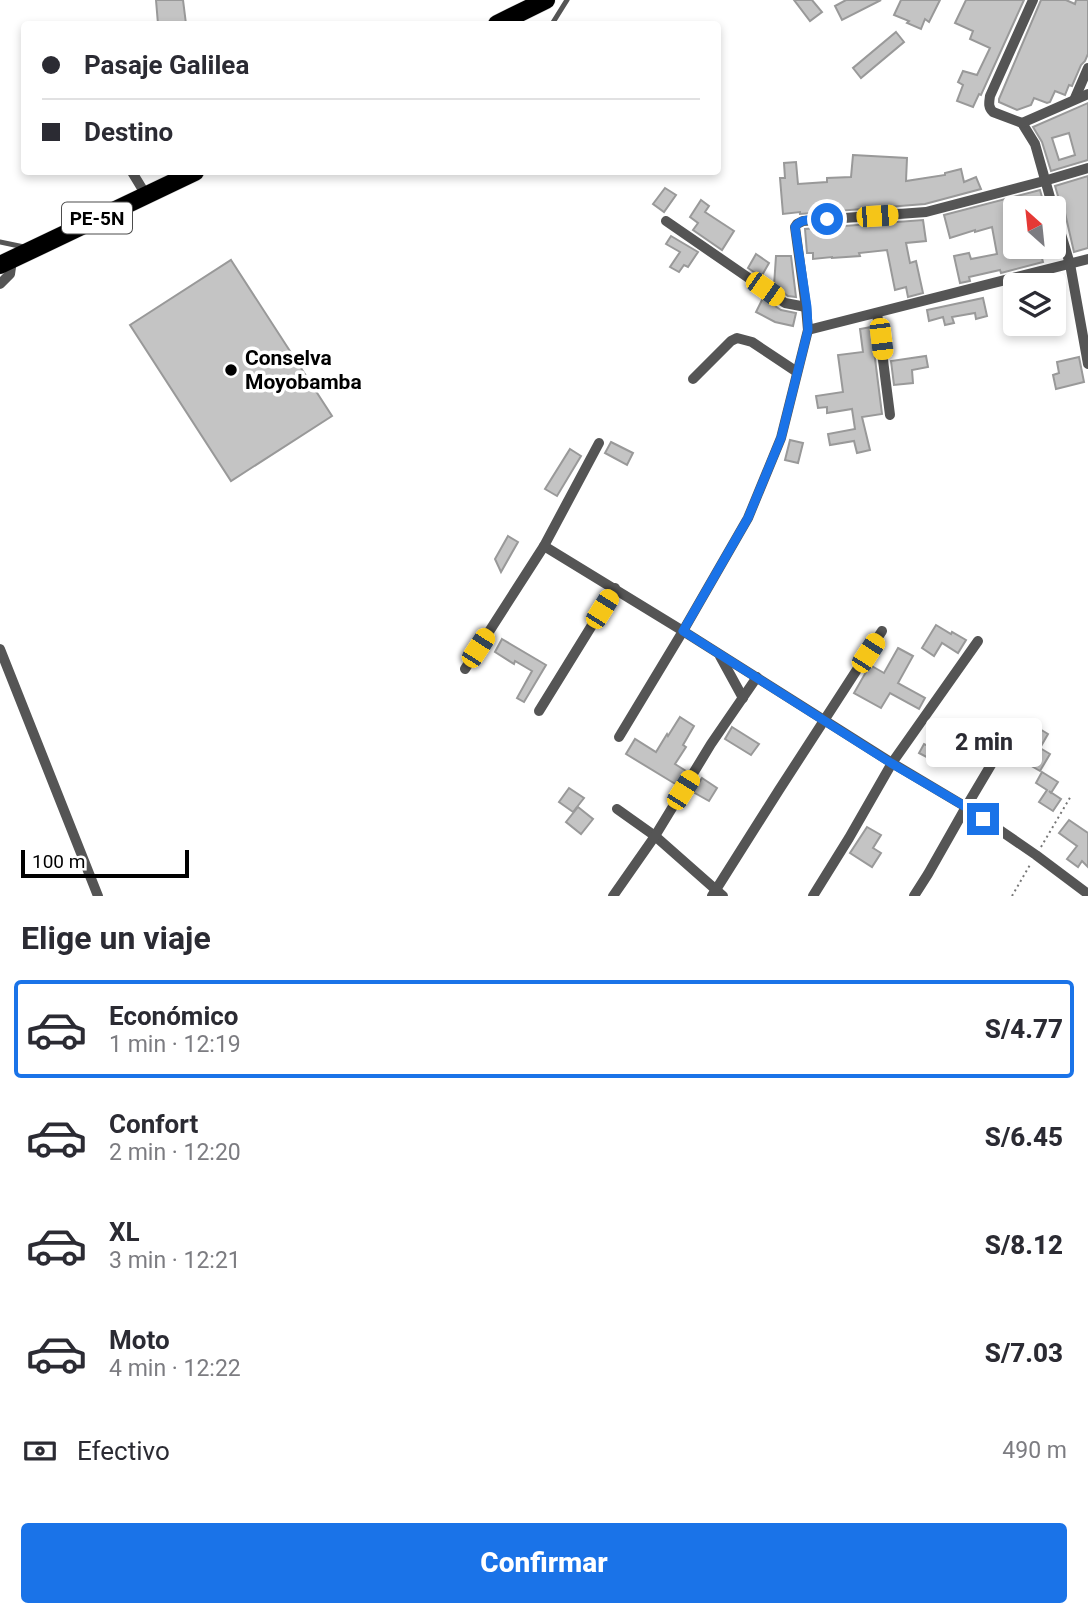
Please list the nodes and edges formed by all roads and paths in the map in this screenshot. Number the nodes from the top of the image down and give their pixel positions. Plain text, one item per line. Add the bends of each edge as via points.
1 (546, 0) edge
2 (567, 0) edge
3 (1033, 0) edge
4 (503, 21) edge
5 (554, 21) edge
6 (1088, 68) edge
7 (1088, 94) edge
8 (1075, 98) junction
9 (1022, 122) junction
10 (1088, 168) edge
11 (134, 175) edge
12 (189, 175) edge
13 (1044, 181) junction
14 (146, 195) junction
15 (1049, 196) edge
16 (666, 221) dead end
17 (0, 242) edge
18 (33, 249) junction
19 (1066, 251) edge
20 (1088, 259) edge
21 (6, 263) edge
22 (1070, 264) junction
23 (0, 284) edge
24 (807, 307) junction
25 (877, 313) junction
26 (808, 330) junction
27 (1088, 364) edge
28 (797, 372) junction
29 (693, 379) dead end
30 (890, 415) dead end
31 (600, 443) dead end
32 (544, 546) junction
33 (615, 588) junction
34 (683, 631) junction
35 (882, 631) dead end
36 (978, 641) dead end
37 (0, 649) edge
38 (719, 653) junction
39 (465, 669) dead end
40 (757, 677) junction
41 (743, 698) junction
42 (538, 711) dead end
43 (824, 720) junction
44 (619, 737) dead end
45 (1004, 743) dead end
46 (891, 763) junction
47 (966, 807) junction
48 (617, 809) dead end
49 (654, 836) junction
50 (717, 894) edge
51 (1088, 894) edge
52 (98, 896) edge
53 (612, 896) edge
54 (813, 896) edge
55 (914, 896) edge

1 - 4 highway
2 - 5 lane
3 - 9 street via 990,96 993,113
6 - 8 street
7 - 8 street
8 - 9 street
9 - 13 street via 1035,144
10 - 13 street
11 - 14 street
12 - 14 highway, PE-5N
13 - 15 street
13 - 24 street via 926,212 803,220 795,227
14 - 18 highway, PE-5N
16 - 24 street via 785,303
17 - 18 lane
18 - 21 highway, PE-5N
19 - 22 street
20 - 22 street
21 - 23 street via 10,274
22 - 25 street
22 - 27 street
24 - 26 street
25 - 26 street
25 - 30 street
26 - 28 street
28 - 29 street via 752,342 737,338
28 - 34 street via 781,438 748,518
31 - 32 street
32 - 33 street
32 - 39 street
33 - 34 street
33 - 42 street
34 - 38 street
34 - 44 street
35 - 43 street
36 - 46 street
37 - 52 street
38 - 40 street
38 - 41 street
40 - 41 street
40 - 43 street
41 - 49 street
43 - 46 street
43 - 50 street
45 - 47 street
46 - 47 street
46 - 54 street
47 - 51 street
47 - 55 street
48 - 49 street
49 - 50 street
49 - 53 street

